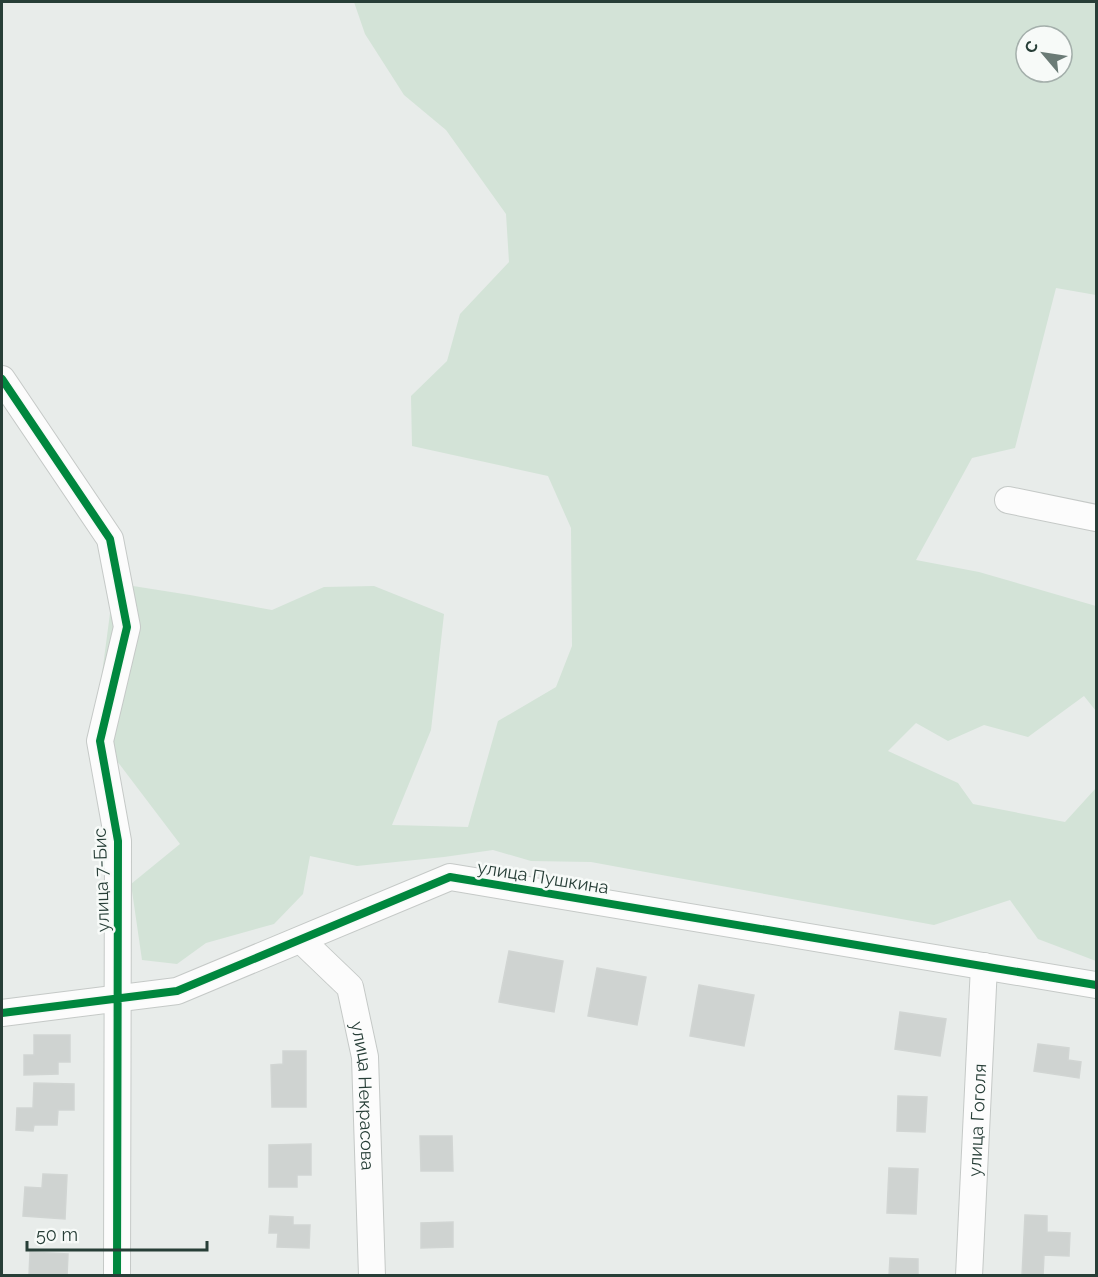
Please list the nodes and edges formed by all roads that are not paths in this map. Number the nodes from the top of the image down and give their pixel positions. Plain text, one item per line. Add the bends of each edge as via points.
1 (2, 379) edge
2 (1008, 500) dead end
3 (1096, 518) edge
4 (301, 940) junction
5 (984, 966) junction
6 (1096, 985) edge
7 (117, 999) junction
8 (2, 1013) edge
9 (117, 1275) edge
10 (372, 1275) edge
11 (969, 1275) edge

1 - 7 street, улица 7-Бис via 110,539 127,627 100,741 118,841
2 - 3 street
4 - 5 street, улица Пушкина via 450,877
4 - 7 street, улица Пушкина via 177,991
4 - 10 street, улица Некрасова via 350,987 365,1057
5 - 6 street, улица Пушкина
5 - 11 street, улица Гоголя
7 - 8 street, улица Пушкина
7 - 9 street, улица 7-Бис

